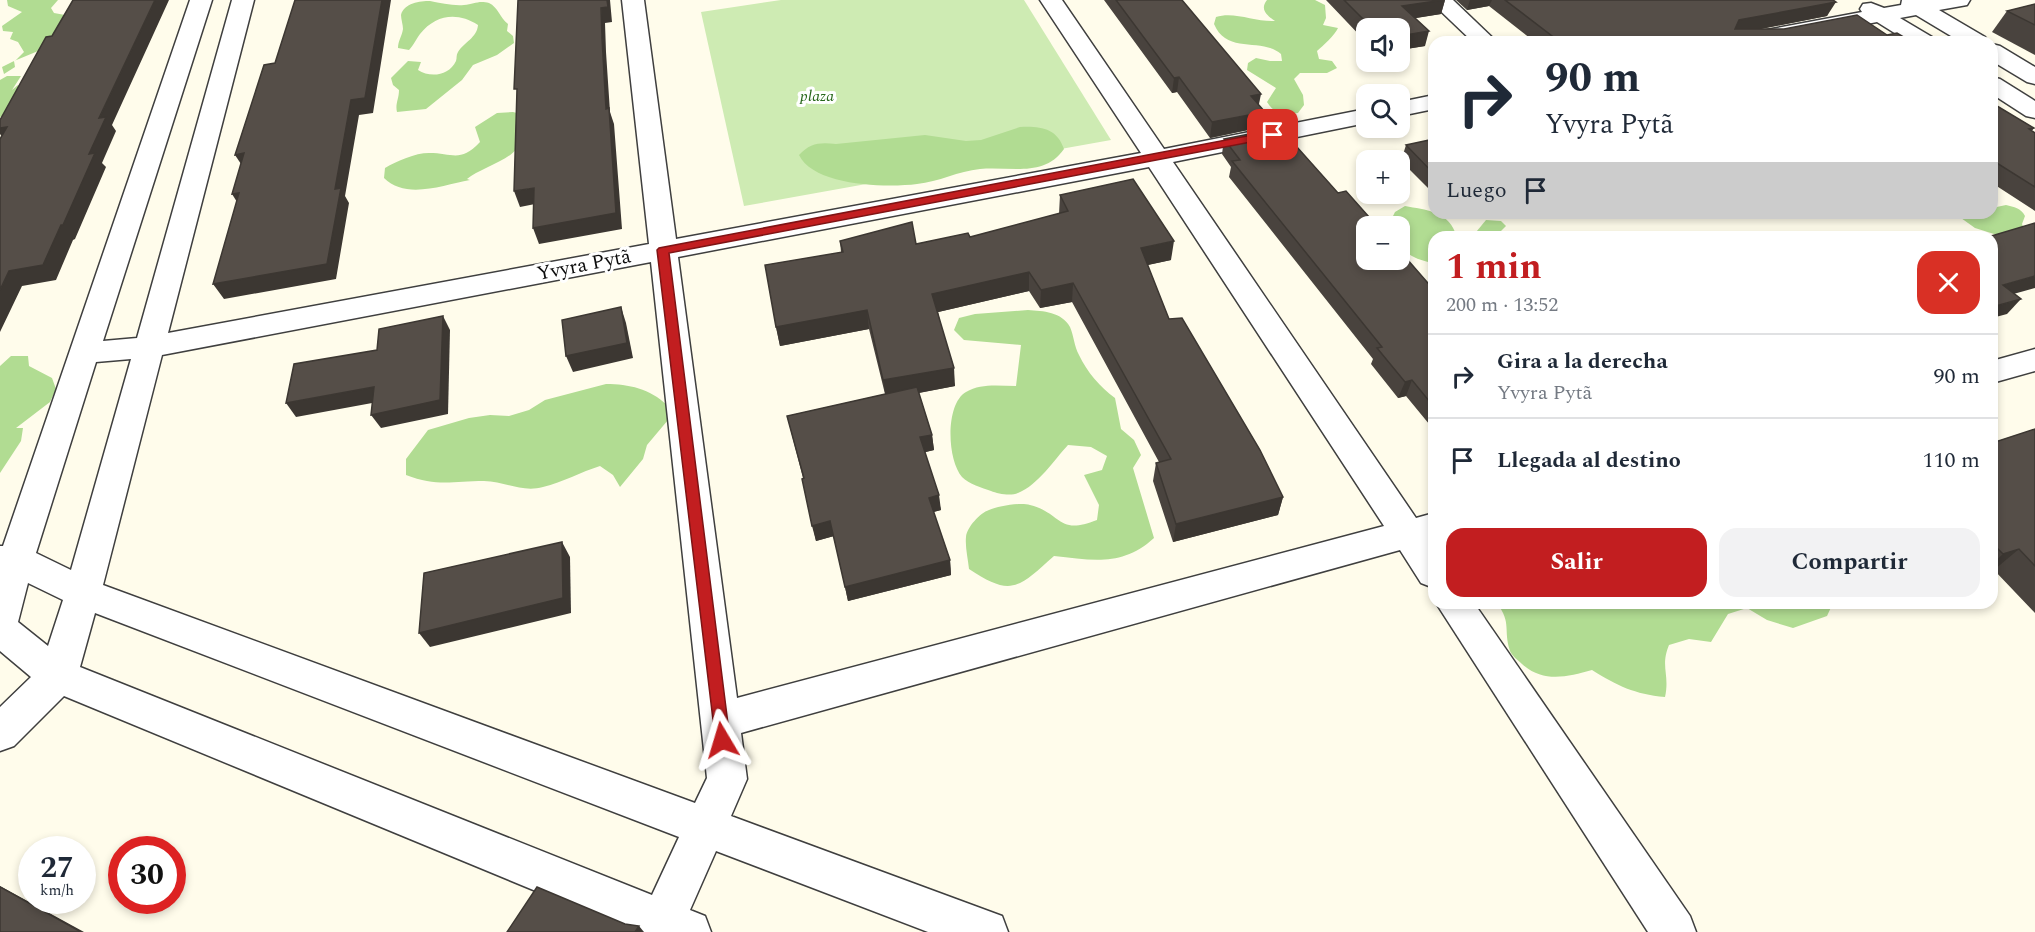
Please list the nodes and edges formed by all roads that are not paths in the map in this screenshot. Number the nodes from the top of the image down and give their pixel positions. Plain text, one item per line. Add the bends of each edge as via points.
1 (201, 0) edge
2 (243, 0) edge
3 (633, 0) edge
4 (1051, 0) edge
5 (1440, 0) edge
6 (1857, 0) edge
7 (1959, 0) edge
8 (1913, 4) edge
9 (1881, 15) junction
10 (1479, 36) edge
11 (1771, 36) edge
12 (1914, 36) edge
13 (1967, 36) edge
14 (1998, 55) edge
15 (2035, 77) edge
16 (1998, 88) edge
17 (1428, 103) edge
18 (1410, 107) edge
19 (2035, 111) edge
20 (1356, 118) edge
21 (1157, 158) junction
22 (663, 250) junction
23 (148, 346) junction
24 (84, 353) junction
25 (2035, 360) edge
26 (1998, 370) edge
27 (1421, 531) edge
28 (1428, 554) edge
29 (8, 560) edge
30 (83, 593) junction
31 (1458, 609) edge
32 (0, 621) edge
33 (0, 629) edge
34 (58, 676) junction
35 (719, 721) junction
36 (0, 733) edge
37 (706, 827) junction
38 (676, 927) edge
39 (986, 932) edge
40 (1674, 932) edge

1 - 24 street
2 - 23 street
3 - 22 street
4 - 21 street
5 - 10 street
6 - 9 street
7 - 8 street
8 - 9 street
8 - 13 street
9 - 11 street
9 - 12 street
14 - 15 street
16 - 19 street
17 - 18 street
20 - 21 street, Yvyra Pytã
21 - 22 street, Yvyra Pytã
21 - 27 street
22 - 23 street, Yvyra Pytã
22 - 35 street
23 - 24 street, Yvyra Pytã
23 - 30 street
24 - 29 street
25 - 26 street
27 - 28 street
27 - 35 street
29 - 30 street
29 - 32 street
30 - 34 street
30 - 37 street
31 - 40 street
33 - 34 street
34 - 36 street
34 - 38 street
35 - 37 street via 727,779
37 - 38 street
37 - 39 street

